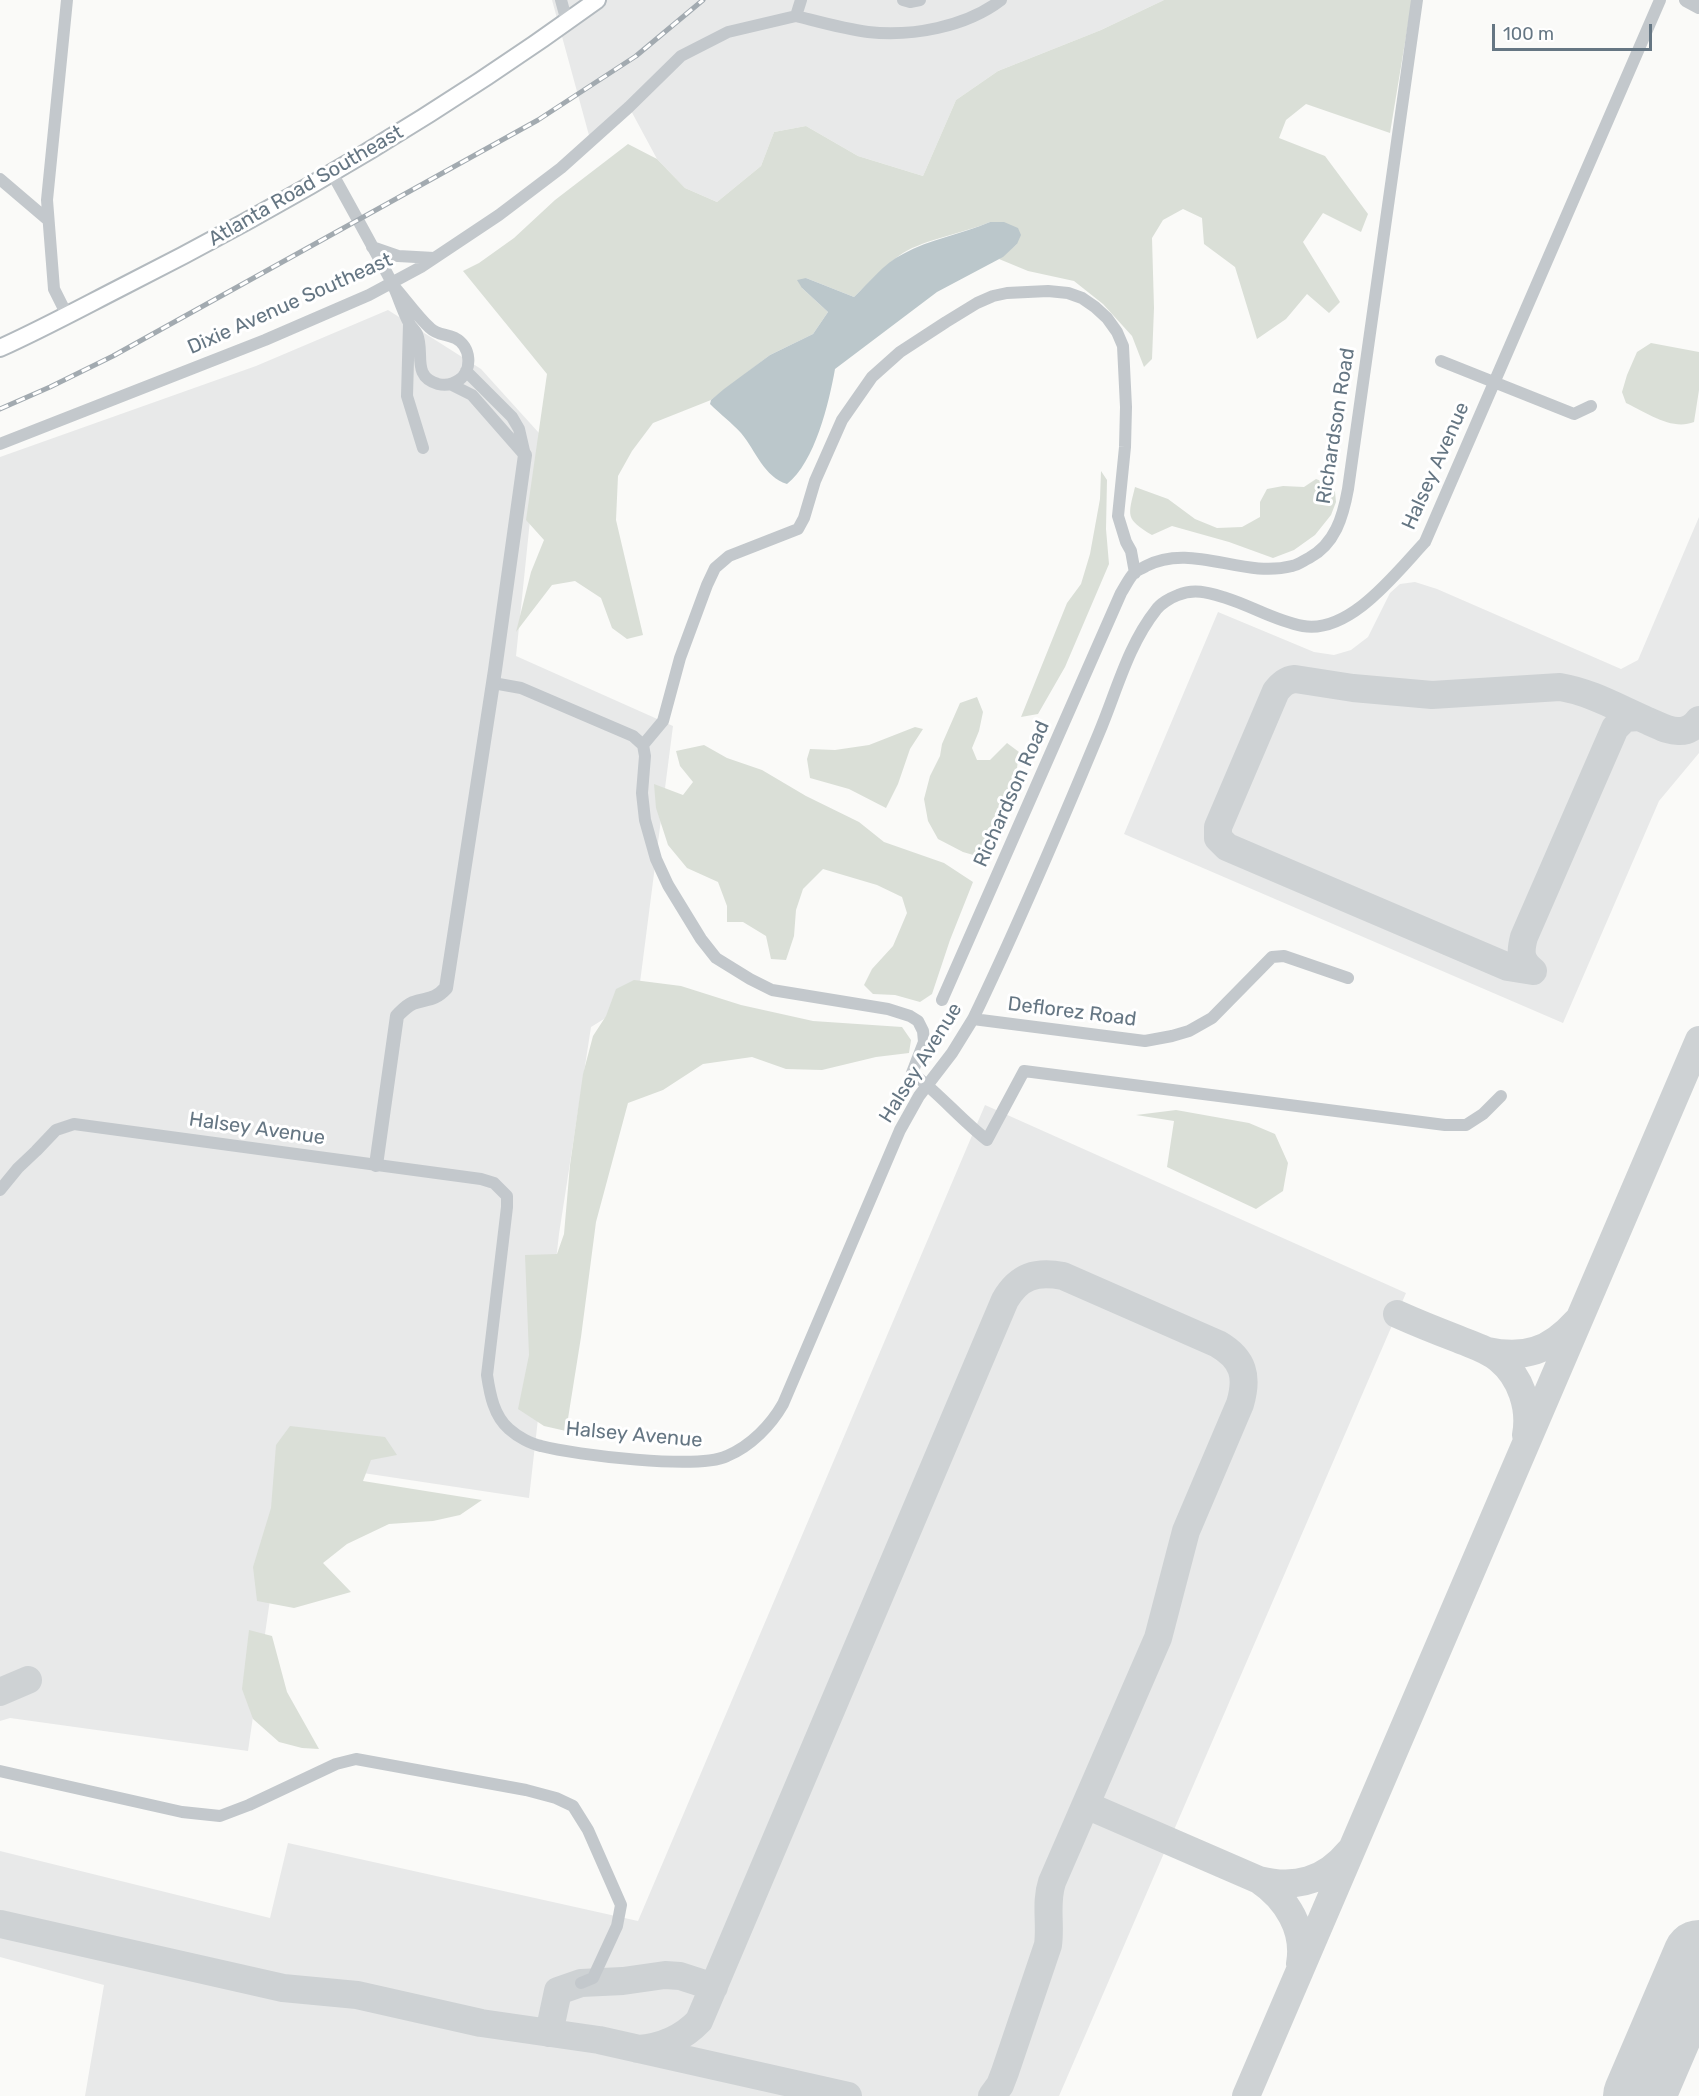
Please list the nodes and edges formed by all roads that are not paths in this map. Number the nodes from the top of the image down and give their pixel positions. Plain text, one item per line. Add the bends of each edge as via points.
1 (67, 0) edge
2 (561, 0) edge
3 (597, 0) edge
4 (801, 0) edge
5 (903, 0) edge
6 (920, 0) edge
7 (1001, 0) edge
8 (1417, 0) edge
9 (1660, 0) edge
10 (1686, 0) edge
11 (1699, 7) edge
12 (796, 16) junction
13 (567, 22) junction
14 (332, 173) junction
15 (0, 179) edge
16 (48, 220) junction
17 (372, 247) junction
18 (434, 258) junction
19 (392, 283) junction
20 (67, 315) junction
21 (409, 324) junction
22 (444, 336) junction
23 (0, 348) edge
24 (421, 351) junction
25 (1441, 361) dead end
26 (466, 371) junction
27 (1493, 382) junction
28 (452, 385) junction
29 (1591, 406) dead end
30 (0, 444) edge
31 (423, 448) dead end
32 (525, 455) junction
33 (1135, 573) junction
34 (494, 683) junction
35 (643, 745) junction
36 (1347, 978) dead end
37 (942, 1000) dead end
38 (973, 1019) junction
39 (928, 1085) junction
40 (1501, 1096) dead end
41 (376, 1165) junction
42 (0, 1190) edge
43 (0, 1771) edge
44 (581, 1983) dead end

1 - 16 street
2 - 13 street
3 - 13 main road, Atlanta Road Southeast
4 - 12 street
5 - 6 street
7 - 12 street via 953,24 899,32 869,32
8 - 33 street, Richardson Road via 1348,489 1336,530 1318,553 1293,566 1248,568 1201,558 1169,558
9 - 27 street, Halsey Avenue
10 - 11 street
12 - 18 street, Dixie Avenue Southeast via 728,33 681,56 561,168
13 - 14 main road, Atlanta Road Southeast via 468,90
14 - 17 street
14 - 20 main road, Atlanta Road Southeast via 178,259
15 - 16 street
16 - 20 street via 54,289
17 - 18 street via 398,256
17 - 19 street
18 - 19 street, Dixie Avenue Southeast
19 - 21 street
19 - 22 street via 431,329
19 - 30 street, Dixie Avenue Southeast via 265,340
20 - 23 main road, Atlanta Road Southeast
21 - 24 street
21 - 31 street via 407,396
22 - 24 street via 429,341
22 - 26 street via 455,339 467,352
24 - 28 street via 419,362 430,382
25 - 27 street
26 - 28 street
26 - 32 street via 512,417
27 - 29 street via 1574,414
27 - 38 street, Halsey Avenue via 1425,542 1386,584 1343,618 1324,626 1304,626 1195,590 1179,594 1157,608 1135,646
28 - 32 street via 472,394
32 - 34 street
33 - 35 street via 1118,516 1126,407 1123,346 1117,332 1095,307 1068,293 993,296 900,352 872,378 842,420 798,529 729,556 715,568 680,658 663,721
33 - 37 street, Richardson Road via 1121,592
34 - 35 street via 521,688 633,736
34 - 41 street via 446,988 439,996 405,1007 397,1017
35 - 39 street via 645,820 656,860 716,958 772,990 910,1016 923,1031 924,1042 912,1073
36 - 38 street, Deflorez Road via 1284,956 1272,957 1212,1018 1189,1031 1145,1041
38 - 39 street, Halsey Avenue
39 - 40 street via 987,1140 1024,1071 1445,1125 1466,1125
39 - 41 street, Halsey Avenue via 900,1130 783,1404 769,1426 757,1436 729,1456 714,1461 609,1457 541,1446 510,1430 494,1405 487,1376 507,1196 494,1183 481,1179
41 - 42 street, Halsey Avenue via 74,1124 56,1130
43 - 44 street via 182,1812 220,1816 336,1764 356,1759 556,1798 573,1806 588,1830 621,1905 617,1926 593,1978

